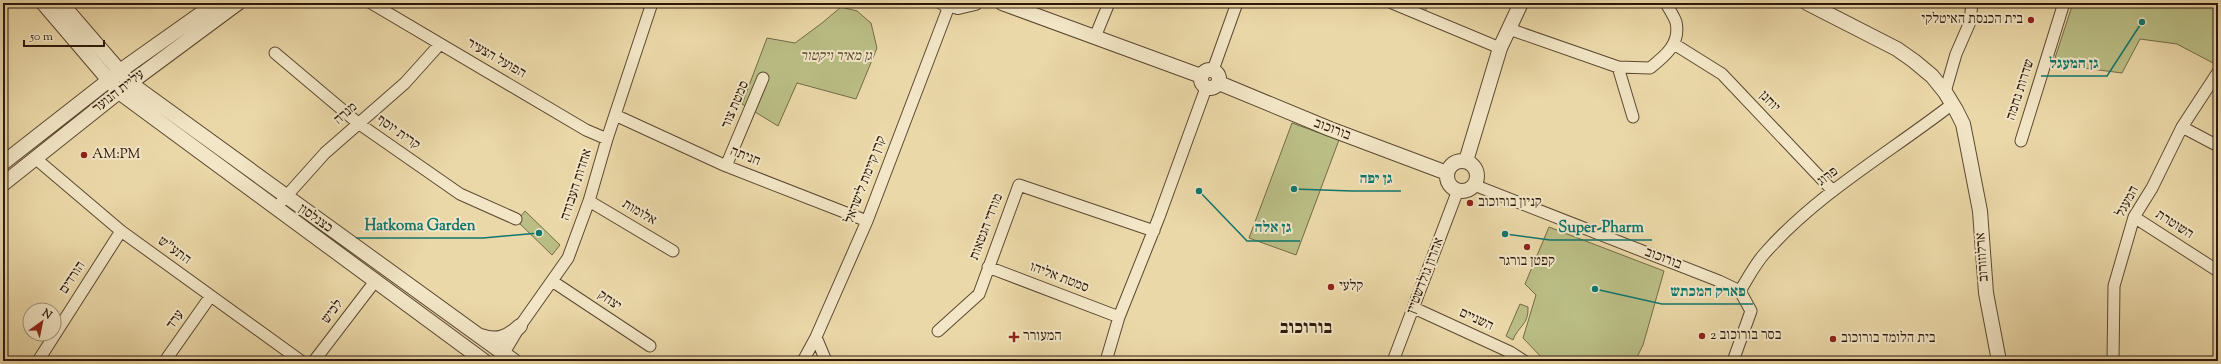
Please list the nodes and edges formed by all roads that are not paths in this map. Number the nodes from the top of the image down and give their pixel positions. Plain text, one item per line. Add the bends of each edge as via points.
1 (43, 3) edge
2 (61, 3) edge
3 (216, 3) edge
4 (238, 3) edge
5 (371, 3) edge
6 (652, 3) edge
7 (975, 3) edge
8 (1002, 3) edge
9 (1109, 3) edge
10 (1237, 3) edge
11 (1392, 3) edge
12 (1521, 3) edge
13 (1666, 3) edge
14 (1807, 3) edge
15 (1972, 3) edge
16 (2062, 3) edge
17 (946, 4) edge
18 (1509, 29) junction
19 (1095, 37) junction
20 (440, 44) junction
21 (1674, 44) junction
22 (1500, 48) junction
23 (274, 53) dead end
24 (1618, 67) junction
25 (2218, 72) edge
26 (114, 76) junction
27 (763, 78) dead end
28 (1210, 80) junction
29 (125, 87) junction
30 (1948, 99) junction
31 (615, 115) junction
32 (1633, 117) dead end
33 (358, 123) junction
34 (2182, 127) junction
35 (607, 139) junction
36 (2020, 141) dead end
37 (2218, 146) edge
38 (35, 158) junction
39 (1466, 161) junction
40 (3, 163) edge
41 (726, 166) junction
42 (1447, 173) junction
43 (3, 184) edge
44 (1474, 186) junction
45 (1458, 190) junction
46 (1833, 191) junction
47 (286, 198) junction
48 (589, 201) junction
49 (271, 203) junction
50 (2134, 217) junction
51 (516, 220) dead end
52 (867, 221) junction
53 (121, 231) junction
54 (1154, 231) junction
55 (673, 251) dead end
56 (988, 268) junction
57 (2218, 271) edge
58 (376, 280) junction
59 (552, 281) junction
60 (1740, 291) junction
61 (210, 297) junction
62 (1414, 308) junction
63 (1119, 317) junction
64 (520, 326) junction
65 (938, 331) dead end
66 (478, 335) junction
67 (816, 337) junction
68 (650, 346) dead end
69 (501, 357) edge
70 (38, 361) edge
71 (165, 361) edge
72 (301, 361) edge
73 (314, 361) edge
74 (484, 361) edge
75 (514, 361) edge
76 (802, 361) edge
77 (826, 361) edge
78 (1106, 361) edge
79 (1393, 361) edge
80 (1524, 361) edge
81 (1733, 361) edge
82 (1999, 361) edge
83 (2113, 361) edge

1 - 26 street
2 - 26 street
3 - 26 street, עליית הנוער
4 - 29 street, עליית הנוער
5 - 20 street, הפועל הצעיר
6 - 31 street, אחדות העבודה
7 - 17 street via 958,7
8 - 19 street, בורוכוב
9 - 19 street
10 - 28 street
11 - 22 street
12 - 18 street
13 - 21 street via 1676,23
14 - 30 street, ארלוזורוב via 1897,49 1932,76
15 - 30 street via 1970,22 1956,54
16 - 36 street, שדרות נחמה
17 - 52 street, קרן קיימת לישראל
18 - 22 street
18 - 24 street
19 - 28 street, בורוכוב
20 - 33 street, מנרה via 405,83
20 - 35 street, הפועל הצעיר via 586,130
21 - 24 street via 1666,55 1650,68
21 - 46 street, יוחנן via 1722,74
22 - 39 street
23 - 33 street, קרית יוסף
24 - 32 street
25 - 34 street, המעגל
26 - 29 street
26 - 40 street, עליית הנוער
27 - 41 street, סמטת צור
28 - 42 street, בורוכוב
28 - 54 street
29 - 38 street, עליית הנוער
29 - 47 street, כצנלסון
29 - 49 street, כצנלסון
30 - 46 street, פרוג
30 - 82 street, ארלוזורוב via 1962,124 1980,211 1986,293
31 - 35 street, אחדות העבודה
31 - 41 street, חניתה
33 - 47 street, מנרה via 325,152
33 - 51 street, קרית יוסף via 460,194
34 - 37 street
34 - 50 street, המעגל via 2152,188
35 - 48 street, אחדות העבודה
38 - 43 street, עליית הנוער
38 - 53 street, התע"ש
39 - 42 street via 1454,163
39 - 44 street via 1477,171
41 - 52 street, חניתה
42 - 45 street via 1451,185
44 - 45 street via 1467,190
44 - 60 street, בורוכוב
45 - 62 street, אהרון גולדשטיין
46 - 60 street, פרוג via 1791,226 1764,254
47 - 49 street via 279,203
47 - 66 street, כצנלסון
48 - 55 street, אלומות
48 - 59 street, אחדות העבודה via 568,258
49 - 58 street, כצנלסון
50 - 57 street, השוטרת
50 - 83 street, המעגל via 2114,286
52 - 67 street, קרן קיימת לישראל
53 - 61 street, התע"ש
53 - 70 street, הורדים
54 - 56 street, מורדי הגטאות via 1020,185
54 - 63 street
56 - 63 street, סמטת אליהו
56 - 65 street, מורדי הגטאות via 979,294
58 - 73 street, לכיש
58 - 74 street, כצנלסון
59 - 64 street, אחדות העבודה
59 - 68 street, יצחק
60 - 81 street via 1751,310
61 - 71 street, ערד
61 - 72 street, התע"ש
62 - 79 street, אהרון גולדשטיין
62 - 80 street, השניים via 1510,352
63 - 78 street
64 - 66 street via 500,339 488,339
64 - 69 street, אחדות העבודה
66 - 69 street, כצנלסון
67 - 76 street, קרן קיימת לישראל
67 - 77 street
69 - 75 street, כצנלסון

